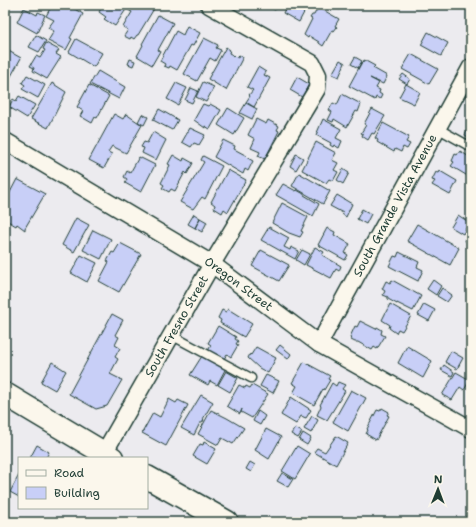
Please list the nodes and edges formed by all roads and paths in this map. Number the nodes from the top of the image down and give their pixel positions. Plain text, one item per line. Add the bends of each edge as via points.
1 (209, 5) edge
2 (471, 67) edge
3 (437, 128) junction
4 (5, 141) edge
5 (471, 147) edge
6 (212, 264) junction
7 (171, 335) junction
8 (319, 344) junction
9 (251, 378) dead end
10 (5, 394) edge
11 (471, 429) edge
12 (108, 456) edge
13 (148, 478) edge
14 (227, 522) edge

1 - 6 street, South Fresno Street via 312,63 318,75 317,89
2 - 3 street, South Grande Vista Avenue
3 - 5 lane
3 - 8 street, South Grande Vista Avenue
4 - 6 street, Oregon Street
6 - 7 street, South Fresno Street
6 - 8 street, Oregon Street
7 - 9 lane
7 - 12 street, South Fresno Street
8 - 11 street, Oregon Street
10 - 12 main road
13 - 14 main road

